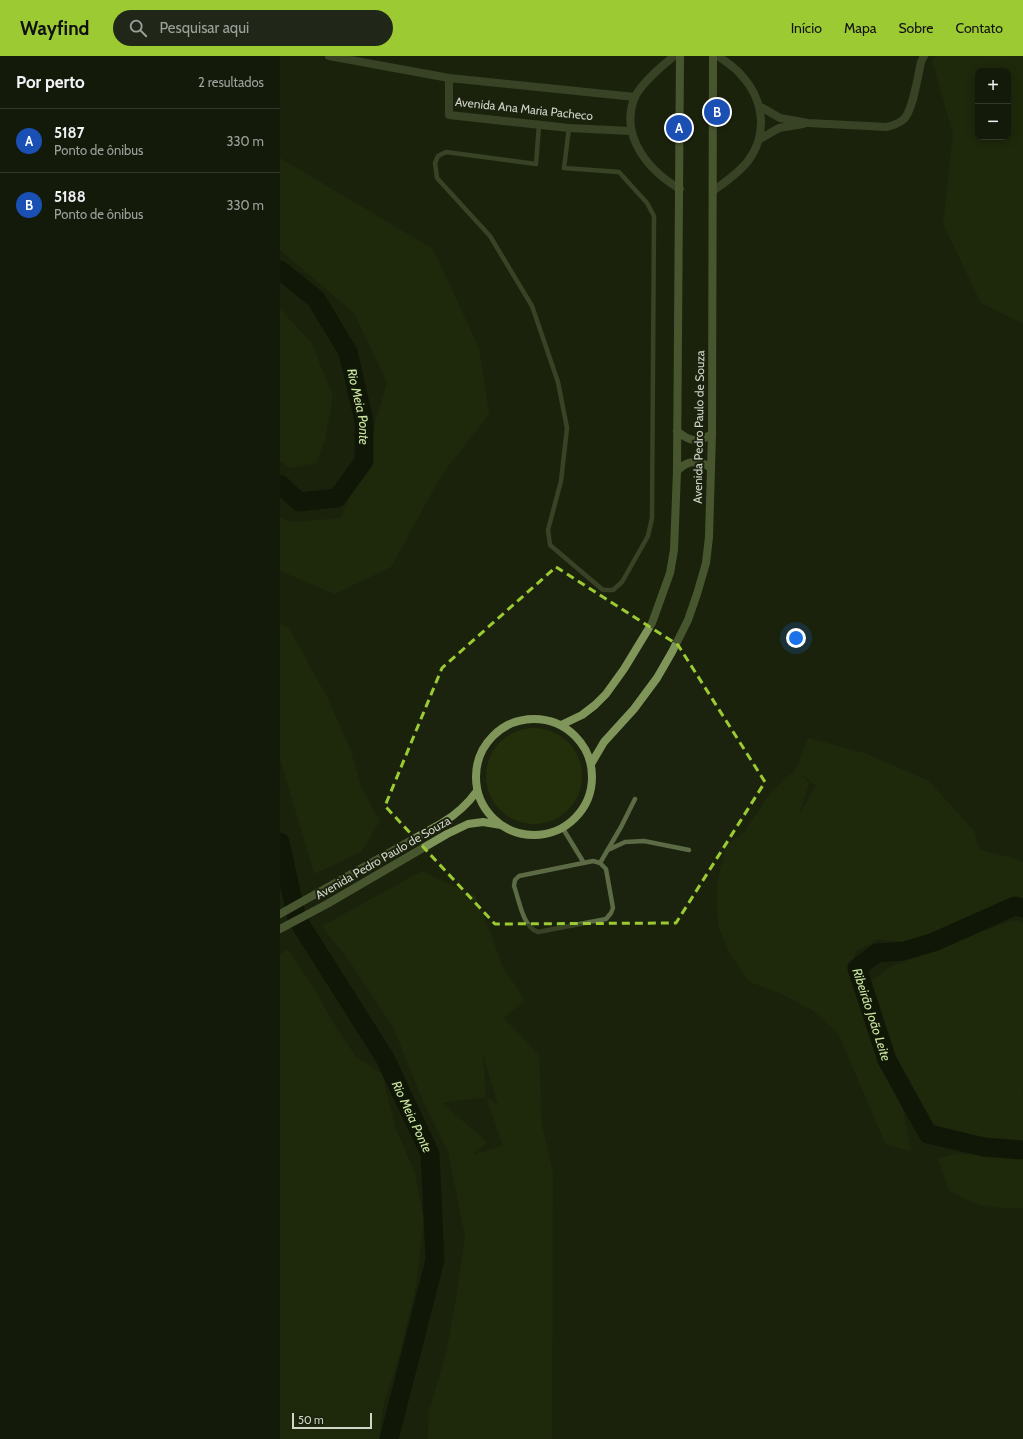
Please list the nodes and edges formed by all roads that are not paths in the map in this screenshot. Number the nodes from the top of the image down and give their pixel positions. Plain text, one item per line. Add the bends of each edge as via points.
1 (329, 56) edge
2 (674, 56) edge
3 (680, 56) edge
4 (713, 56) edge
5 (718, 56) edge
6 (924, 56) edge
7 (449, 78) junction
8 (635, 97) junction
9 (759, 106) junction
10 (808, 123) junction
11 (538, 125) junction
12 (569, 128) junction
13 (631, 131) junction
14 (760, 139) junction
15 (680, 189) junction
16 (713, 191) junction
17 (677, 431) junction
18 (712, 434) junction
19 (711, 468) junction
20 (677, 471) junction
21 (561, 725) junction
22 (591, 764) junction
23 (478, 791) junction
24 (636, 799) dead end
25 (502, 825) junction
26 (562, 827) junction
27 (608, 850) junction
28 (689, 850) dead end
29 (584, 863) junction
30 (600, 863) junction
31 (280, 914) edge
32 (280, 929) edge

1 - 7 street, Avenida Ana Maria Pacheco
2 - 8 street via 649,78
3 - 15 main road, Avenida Pedro Paulo de Souza
4 - 16 main road, Avenida Pedro Paulo de Souza
5 - 9 street via 751,87
6 - 10 street via 910,108 898,124 887,127
7 - 8 street, Avenida Ana Maria Pacheco
7 - 11 street, Avenida Ana Maria Pacheco via 449,115
8 - 13 street via 630,115
9 - 10 street via 780,118
9 - 14 street via 762,122
10 - 14 street via 779,128
11 - 12 street, Avenida Ana Maria Pacheco
11 - 12 lane via 536,164 446,152 438,156 435,163 437,178 490,236 532,306 558,382 567,428 561,481 548,530 550,545 603,590 613,590 622,582 648,536 652,518 654,216 647,203 619,172 564,168
12 - 13 street, Avenida Ana Maria Pacheco
13 - 15 street via 639,151 650,166
14 - 16 street via 748,161
15 - 17 main road, Avenida Pedro Paulo de Souza
16 - 18 main road, Avenida Pedro Paulo de Souza
17 - 18 main road via 687,439 695,440 704,439
17 - 20 main road, Avenida Pedro Paulo de Souza
18 - 19 main road, Avenida Pedro Paulo de Souza
19 - 20 main road via 697,461 682,465
19 - 22 main road, Avenida Pedro Paulo de Souza via 706,563 688,620 656,678 634,709 604,742
20 - 21 main road, Avenida Pedro Paulo de Souza via 674,550 670,573 652,623 606,694 582,715
21 - 22 main road via 584,746
21 - 23 main road via 547,720 517,721 492,736 483,748 478,762
22 - 26 main road via 591,791 585,806 575,818
23 - 25 main road via 491,816
23 - 31 main road, Avenida Pedro Paulo de Souza via 467,805 442,823
24 - 27 lane
25 - 26 main road via 516,832 532,834 547,833
25 - 32 main road, Avenida Pedro Paulo de Souza via 483,822 468,824
26 - 29 lane
27 - 28 lane via 625,842 644,840
27 - 30 lane
29 - 30 lane
29 - 30 lane via 519,876 515,880 514,886 526,923 534,930 538,932 606,918 612,913 606,869

